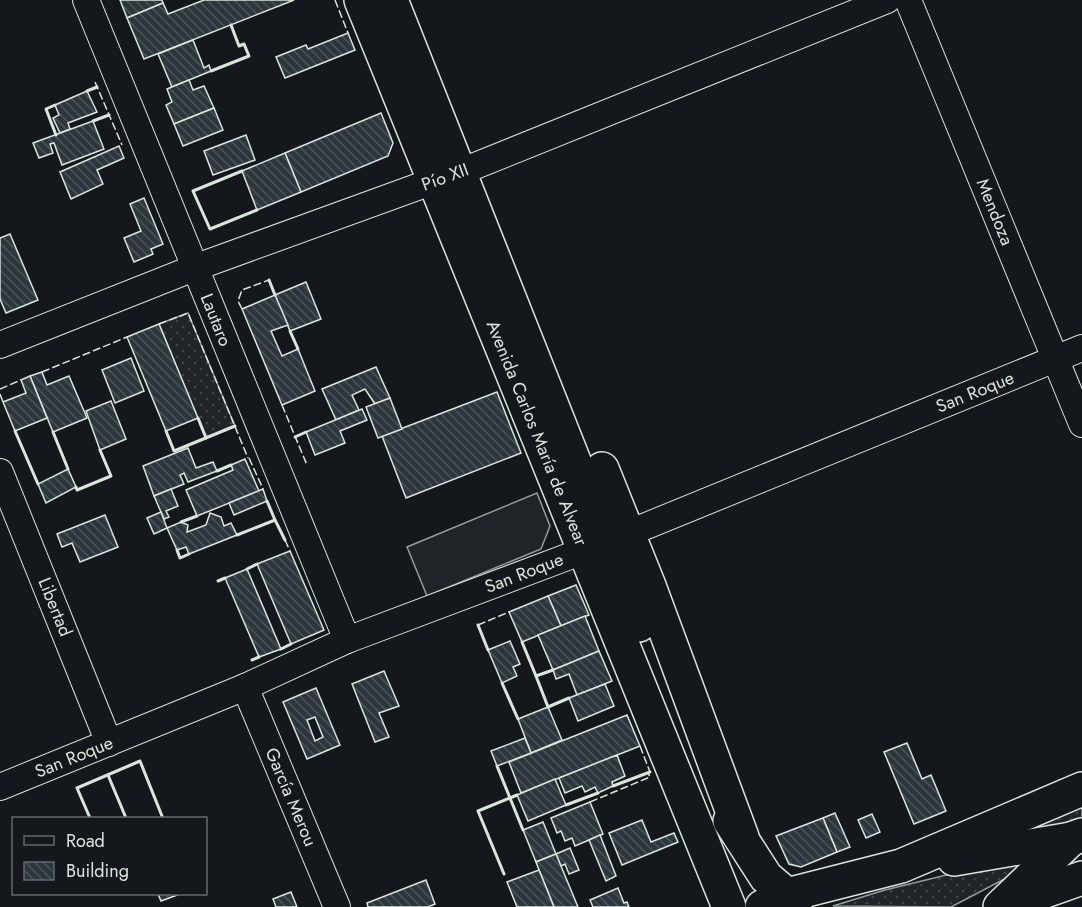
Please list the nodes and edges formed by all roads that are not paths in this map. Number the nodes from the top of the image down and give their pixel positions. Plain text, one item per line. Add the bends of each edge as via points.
1 (86, 0) edge
2 (361, 0) edge
3 (391, 0) edge
4 (412, 0) edge
5 (887, 0) edge
6 (908, 0) edge
7 (457, 172) junction
8 (194, 267) junction
9 (0, 345) edge
10 (1082, 348) edge
11 (1054, 359) junction
12 (1082, 424) edge
13 (0, 472) edge
14 (606, 542) junction
15 (347, 640) junction
16 (245, 687) junction
17 (109, 743) junction
18 (696, 772) junction
19 (0, 787) edge
20 (1082, 789) edge
21 (742, 837) junction
22 (1077, 837) edge
23 (714, 866) junction
24 (901, 866) junction
25 (1082, 878) edge
26 (782, 903) edge
27 (337, 907) edge
28 (729, 907) edge
29 (1001, 907) edge

1 - 8 street, Lautaro
2 - 7 main road, Avenida Carlos María de Alvear
3 - 7 main road, Avenida Carlos María de Alvear
4 - 7 main road, Avenida Carlos María de Alvear
5 - 7 street, Pío XII
6 - 11 street, Mendoza
7 - 8 street, Pío XII
7 - 14 main road, Avenida Carlos María de Alvear
7 - 14 main road, Avenida Carlos María de Alvear
8 - 9 street, Pío XII
8 - 15 street, Lautaro
10 - 11 street, San Roque
11 - 12 street, Mendoza
11 - 14 street, San Roque
13 - 17 street, Libertad
14 - 15 street, San Roque
14 - 18 main road, Avenida Carlos María de Alvear
14 - 21 main road, Avenida Carlos María de Alvear
14 - 23 main road, Avenida Carlos María de Alvear
15 - 16 street, San Roque
16 - 17 street, San Roque
16 - 27 street, García Merou
17 - 19 street, San Roque
18 - 21 main road, Avenida Carlos María de Alvear
18 - 23 main road, Avenida Carlos María de Alvear
20 - 24 main road
21 - 26 main road, Avenida Carlos María de Alvear
22 - 24 main road
22 - 29 main road
23 - 28 main road, Avenida Carlos María de Alvear
24 - 26 main road
25 - 29 main road

